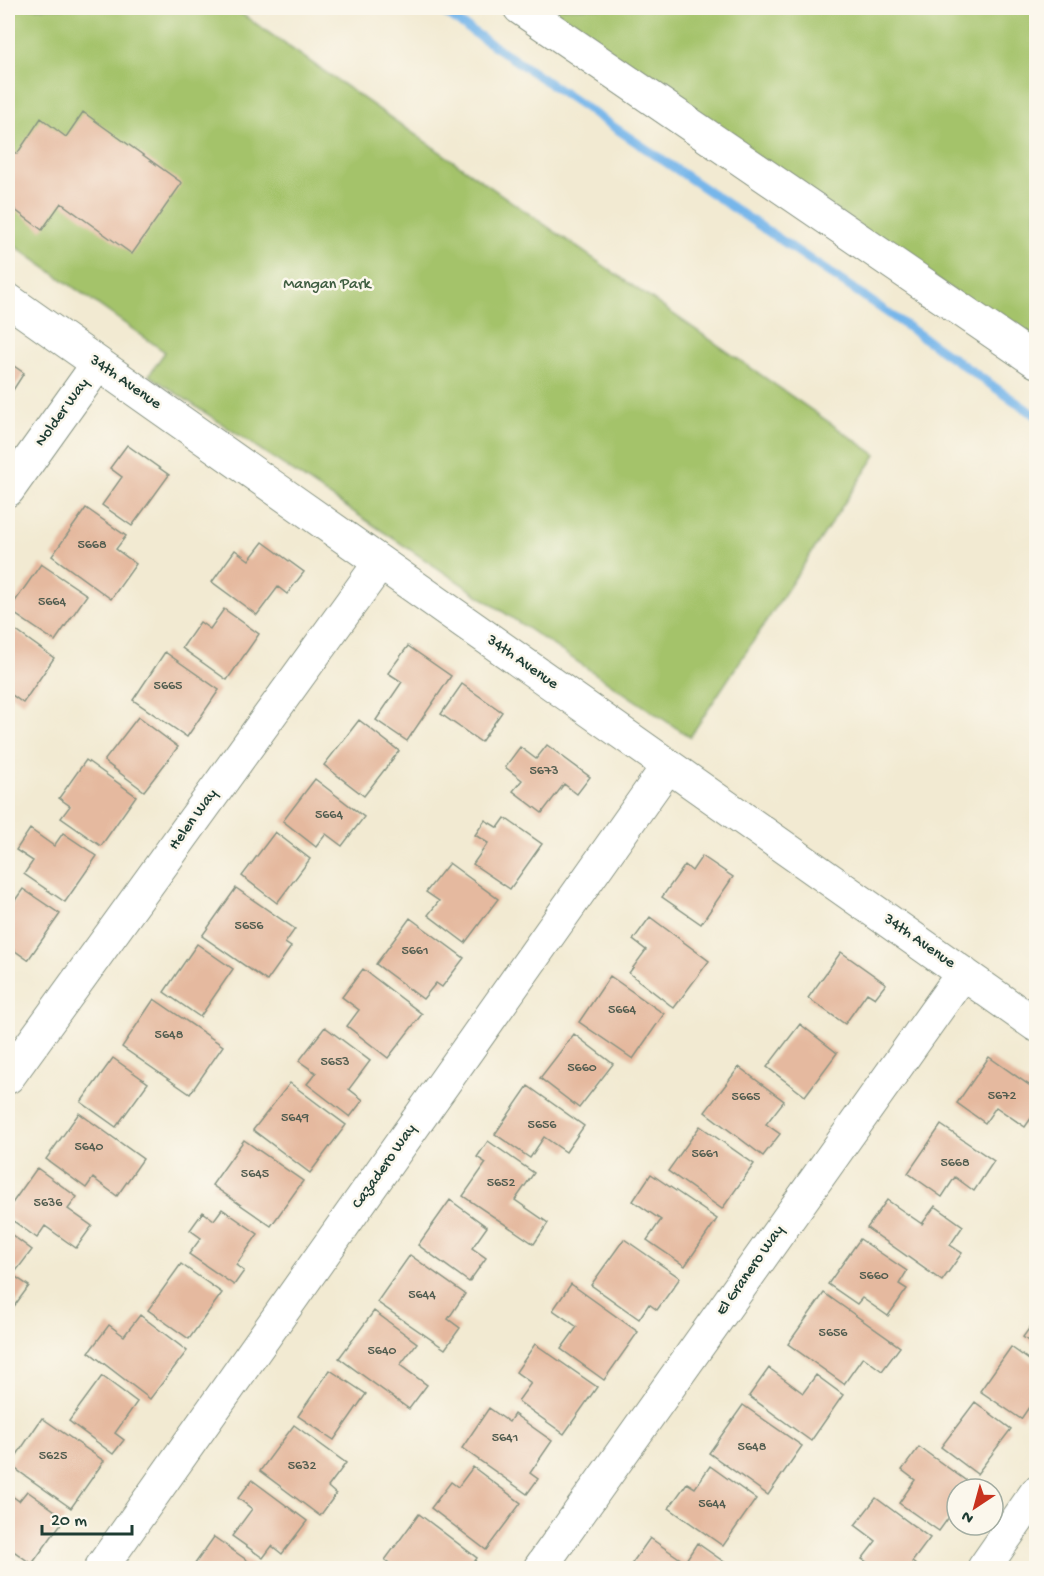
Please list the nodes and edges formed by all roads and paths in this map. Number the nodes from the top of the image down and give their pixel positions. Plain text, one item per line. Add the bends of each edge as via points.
1 (520, 8) edge
2 (8, 300) edge
3 (1036, 361) edge
4 (98, 364) junction
5 (8, 490) edge
6 (380, 563) junction
7 (668, 766) junction
8 (963, 973) junction
9 (1036, 1025) edge
10 (8, 1077) edge
11 (1036, 1493) edge
12 (101, 1569) edge
13 (540, 1569) edge
14 (984, 1569) edge

1 - 3 street
2 - 4 street, 34th Avenue
4 - 5 street, Nolder Way
4 - 6 street, 34th Avenue
6 - 7 street, 34th Avenue
6 - 10 street, Helen Way
7 - 8 street, 34th Avenue
7 - 12 street, Cazadero Way
8 - 9 street, 34th Avenue
8 - 13 street, El Granero Way
11 - 14 street

